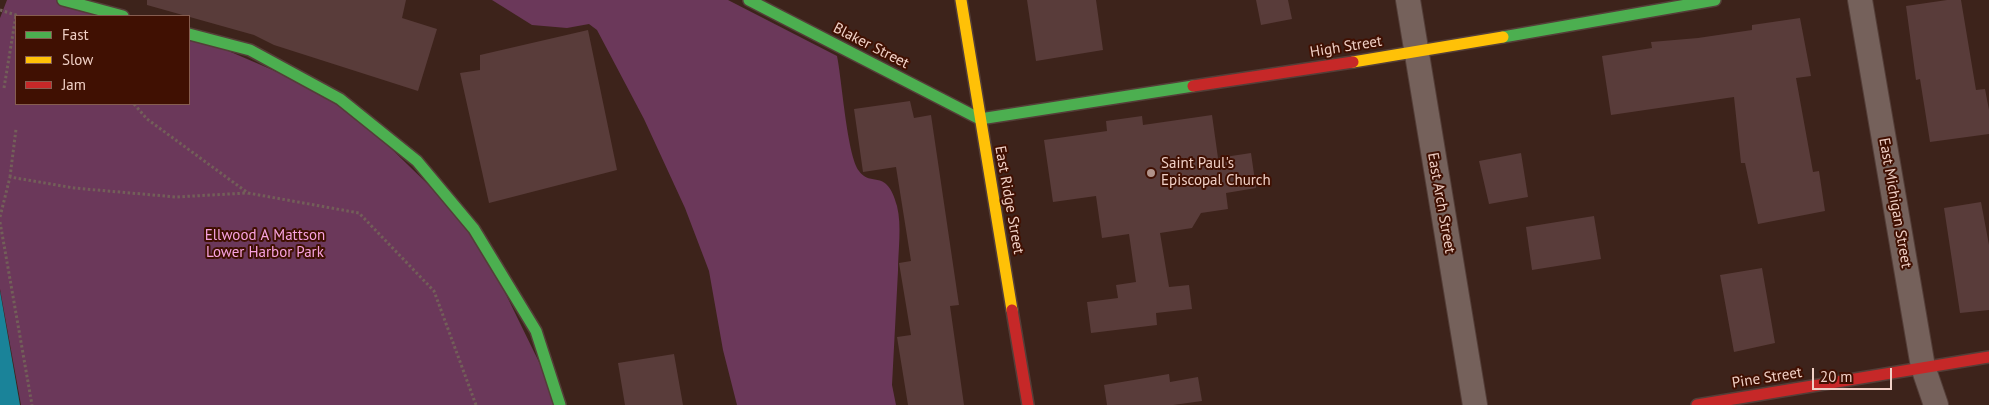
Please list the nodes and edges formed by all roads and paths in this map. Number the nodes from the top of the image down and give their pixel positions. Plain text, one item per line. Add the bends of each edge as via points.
1 (62, 0) edge
2 (749, 0) edge
3 (961, 0) edge
4 (1408, 0) edge
5 (1715, 0) edge
6 (1860, 0) edge
7 (0, 10) edge
8 (15, 15) edge
9 (119, 15) edge
10 (15, 31) edge
11 (190, 34) edge
12 (1416, 52) junction
13 (4, 88) dead end
14 (135, 105) edge
15 (980, 119) junction
16 (16, 129) dead end
17 (10, 177) junction
18 (248, 193) junction
19 (0, 217) edge
20 (0, 222) edge
21 (1989, 357) edge
22 (1923, 367) junction
23 (32, 405) edge
24 (476, 405) edge
25 (560, 405) edge
26 (1028, 405) edge
27 (1475, 405) edge
28 (1697, 405) edge
29 (1936, 405) edge

1 - 9 street
2 - 15 street, Blaker Street
3 - 15 street, East Ridge Street
4 - 12 street, East Arch Street
5 - 12 street, High Street
6 - 22 street, East Michigan Street
7 - 8 path
10 - 13 path
11 - 25 street via 250,50 340,99 417,161 474,229 536,331
12 - 15 street, High Street
12 - 27 street, East Arch Street
14 - 18 path via 147,119
15 - 26 street, East Ridge Street
16 - 17 path
17 - 18 path via 74,188 176,197
17 - 19 path
18 - 24 path via 359,213 434,291
20 - 23 path
21 - 22 street, Pine Street
22 - 28 street, Pine Street
22 - 29 street, East Michigan Street

